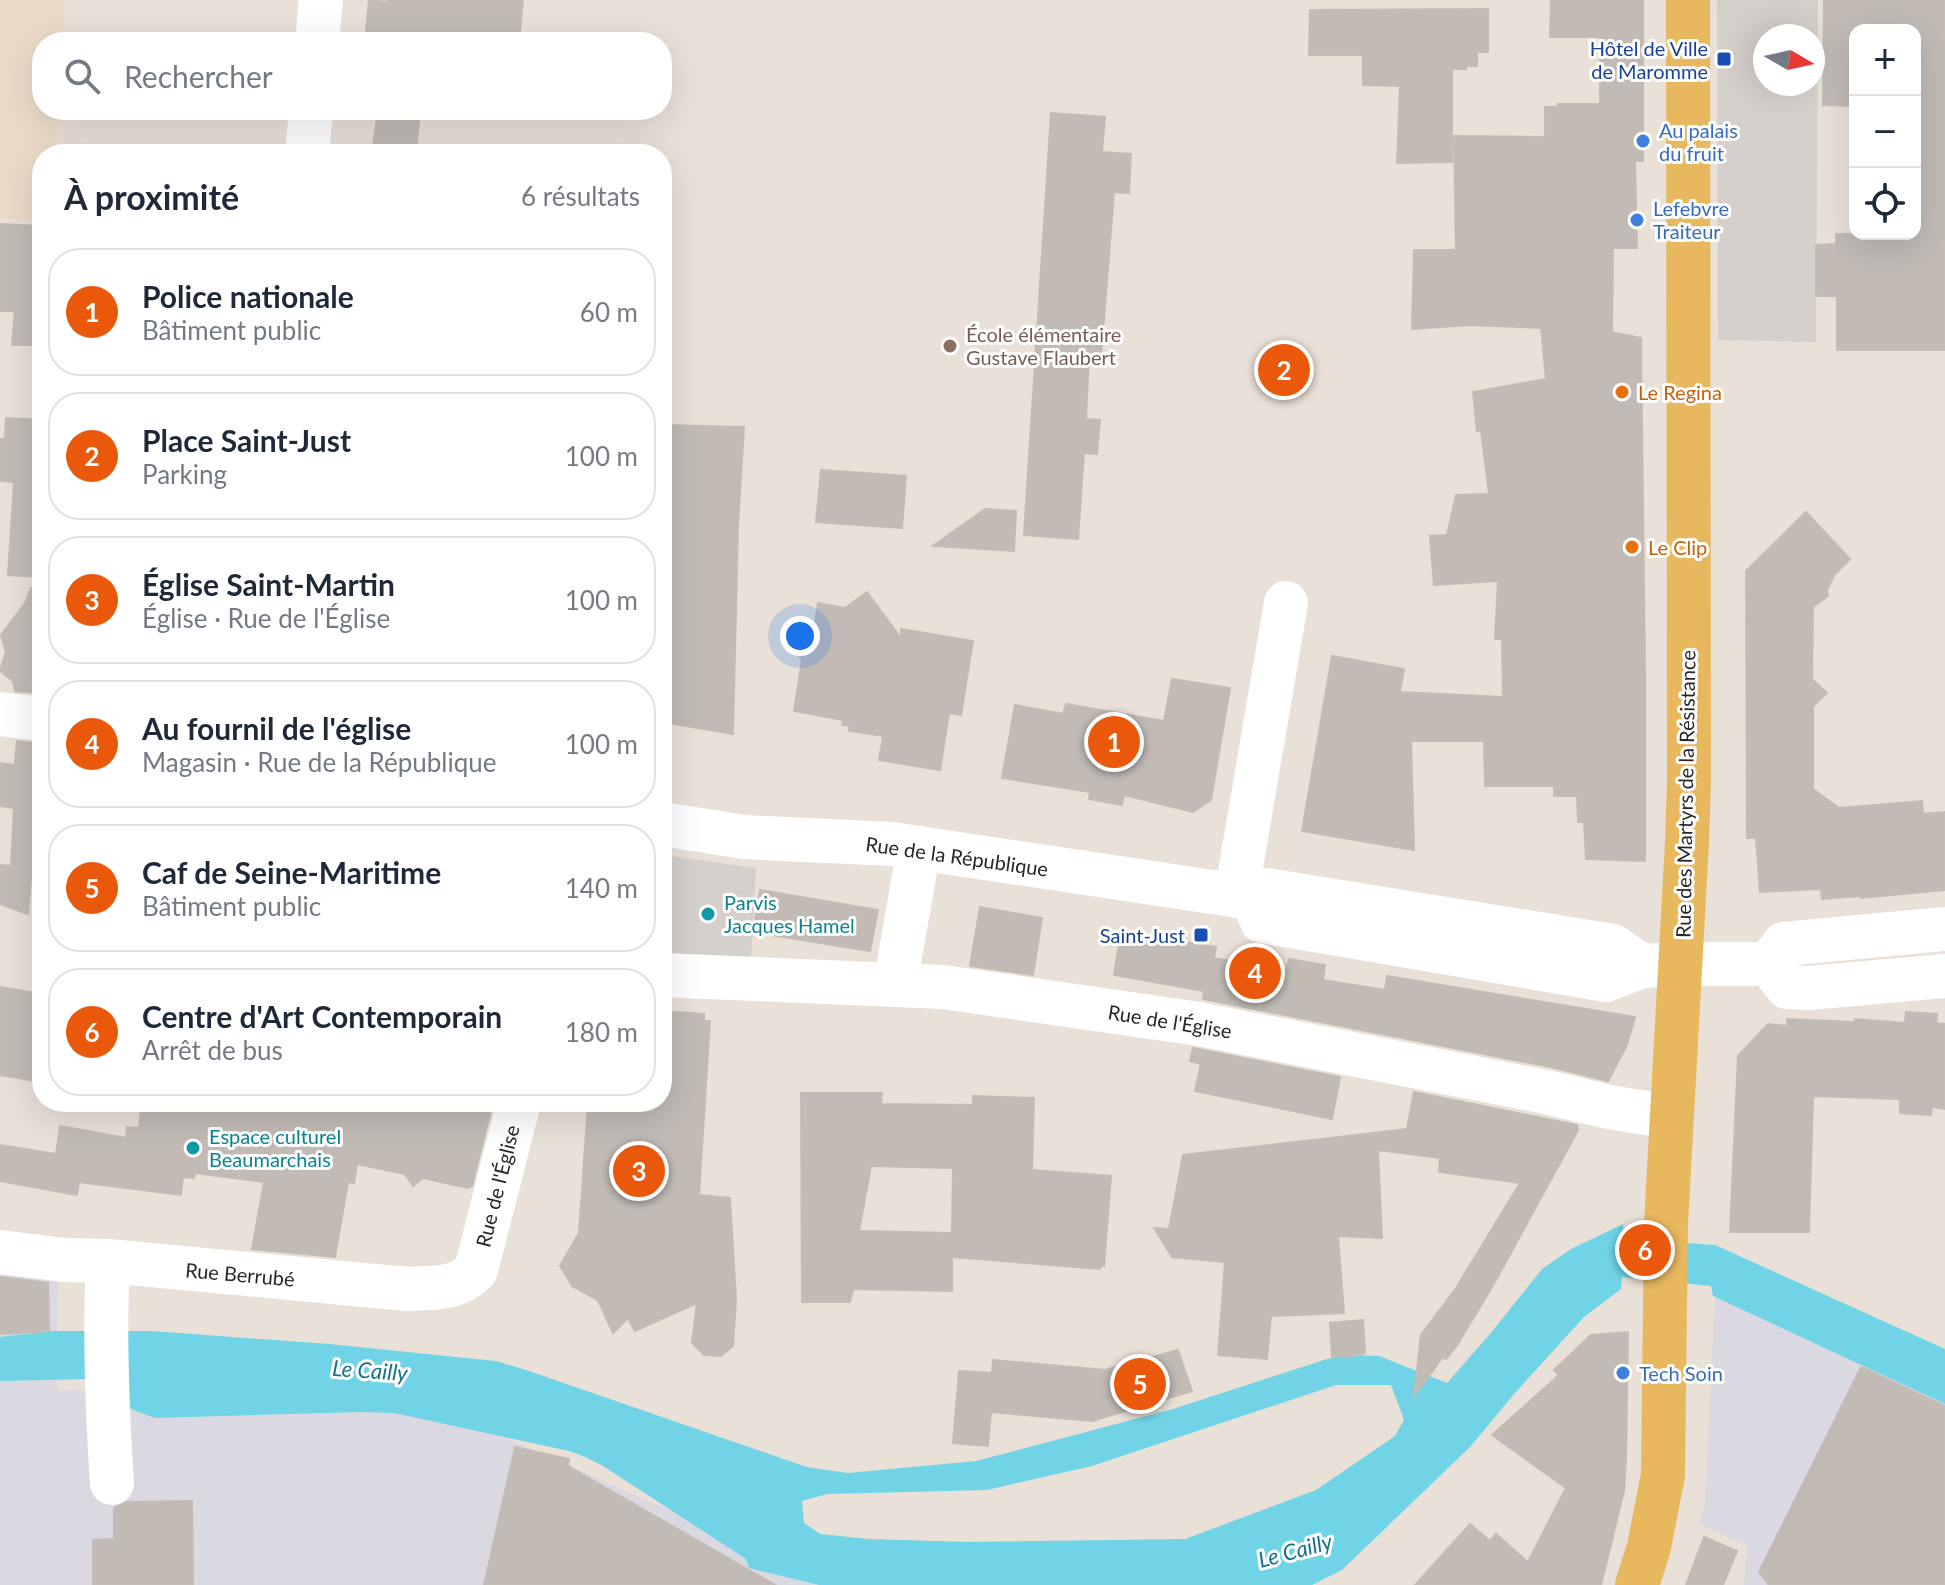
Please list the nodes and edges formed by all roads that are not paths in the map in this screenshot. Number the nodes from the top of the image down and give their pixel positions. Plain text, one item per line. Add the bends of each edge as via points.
1 (321, 0) edge
2 (1688, 0) edge
3 (318, 32) edge
4 (310, 120) edge
5 (308, 144) edge
6 (1286, 603) dead end
7 (0, 714) edge
8 (32, 718) edge
9 (672, 826) edge
10 (919, 848) junction
11 (1244, 897) junction
12 (1945, 929) edge
13 (1769, 964) junction
14 (1661, 965) junction
15 (672, 975) edge
16 (1945, 976) edge
17 (895, 985) junction
18 (516, 1112) edge
19 (1671, 1117) junction
20 (0, 1252) edge
21 (108, 1261) junction
22 (476, 1270) joint
23 (112, 1483) dead end
24 (1637, 1585) edge

1 - 3 street
2 - 14 main road, Rue des Martyrs de la Résistance via 1689,782
4 - 5 street
6 - 11 street
7 - 8 street
9 - 10 street, Rue de la République via 737,836
10 - 11 street, Rue de la République
10 - 17 street
11 - 14 street, Rue de la République via 1266,890 1613,946
12 - 13 street via 1784,944
13 - 14 street
13 - 16 street via 1787,987
14 - 19 main road, Rue des Martyrs de la Résistance
15 - 17 street, Rue de l'Église
17 - 19 street, Rue de l'Église via 943,987 1199,1024
18 - 22 street, Rue de l'Église
19 - 24 main road, Rue des Martyrs de la Résistance via 1663,1475
20 - 21 street, Rue Berrubé
21 - 22 street, Rue Berrubé via 407,1289 455,1285
21 - 23 street via 105,1324

